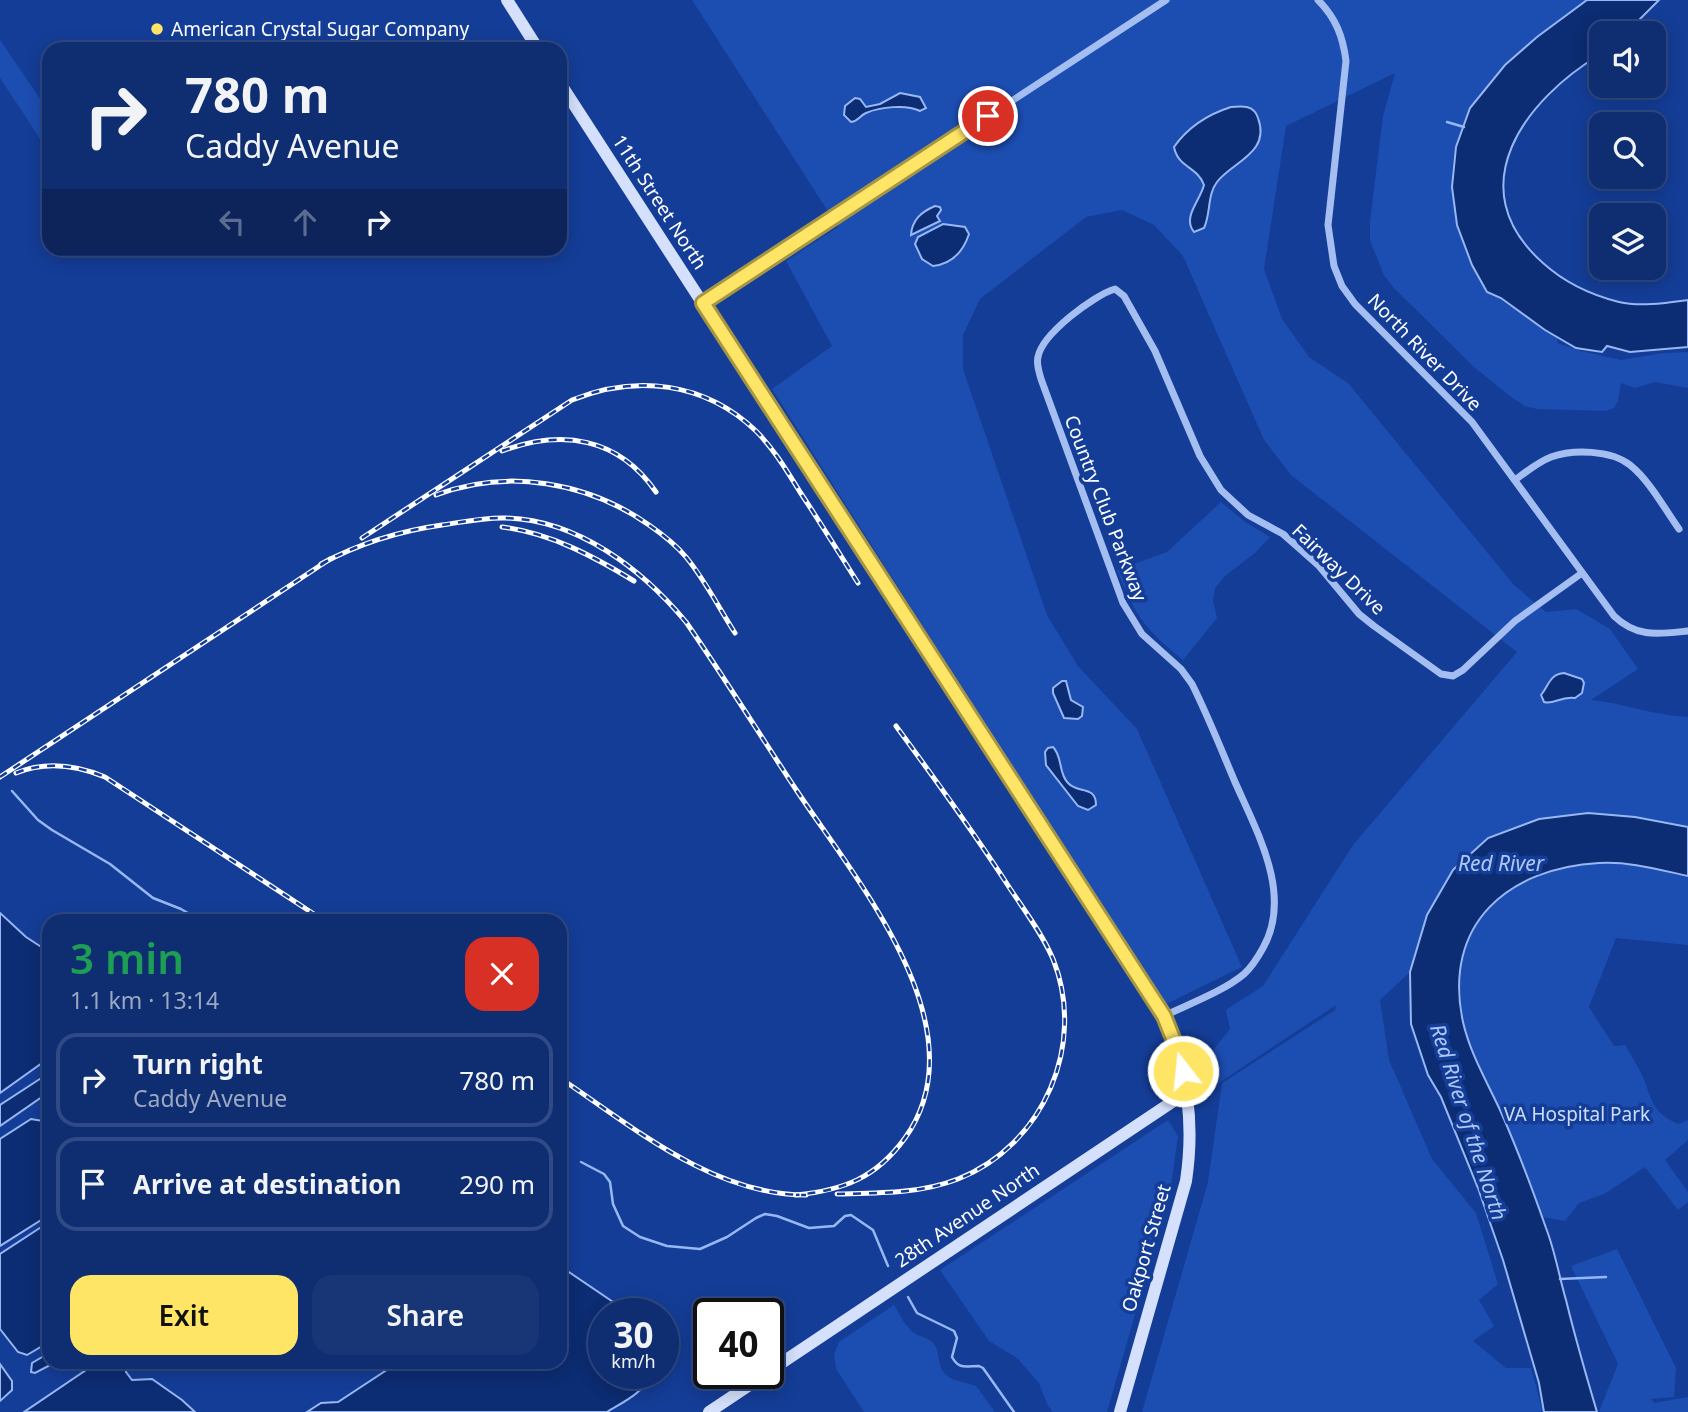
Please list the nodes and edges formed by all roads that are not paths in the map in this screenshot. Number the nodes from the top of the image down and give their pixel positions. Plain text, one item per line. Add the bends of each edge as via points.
1 (506, 0) edge
2 (1166, 0) edge
3 (1318, 0) edge
4 (533, 42) edge
5 (567, 94) edge
6 (1115, 289) joint
7 (703, 303) junction
8 (1514, 480) junction
9 (1679, 529) dead end
10 (1582, 573) junction
11 (1688, 631) edge
12 (1164, 1016) junction
13 (1187, 1092) junction
14 (784, 1362) edge
15 (743, 1389) edge
16 (709, 1412) edge
17 (1120, 1412) edge

1 - 4 street
2 - 7 street
3 - 8 street, North River Drive via 1337,24 1346,61 1328,225 1342,286 1460,408
5 - 7 street, 11th Street North
6 - 10 street, Fairway Drive via 1124,296 1155,351 1200,456 1221,490 1248,515 1299,548 1359,614 1441,674 1452,676 1463,670 1515,621
6 - 12 street, Country Club Parkway via 1102,293 1054,332 1042,344 1037,366 1123,603 1142,634 1192,684 1260,839 1273,890 1273,922 1267,941 1244,974
7 - 12 street, 11th Street North
8 - 9 street via 1565,453 1615,456 1640,475
8 - 10 street, North River Drive
10 - 11 street, North River Drive via 1614,616 1635,631
12 - 13 street, 11th Street North
13 - 14 street, 28th Avenue North
13 - 17 street, Oakport Street via 1191,1130 1186,1181
15 - 16 street, 28th Avenue North

